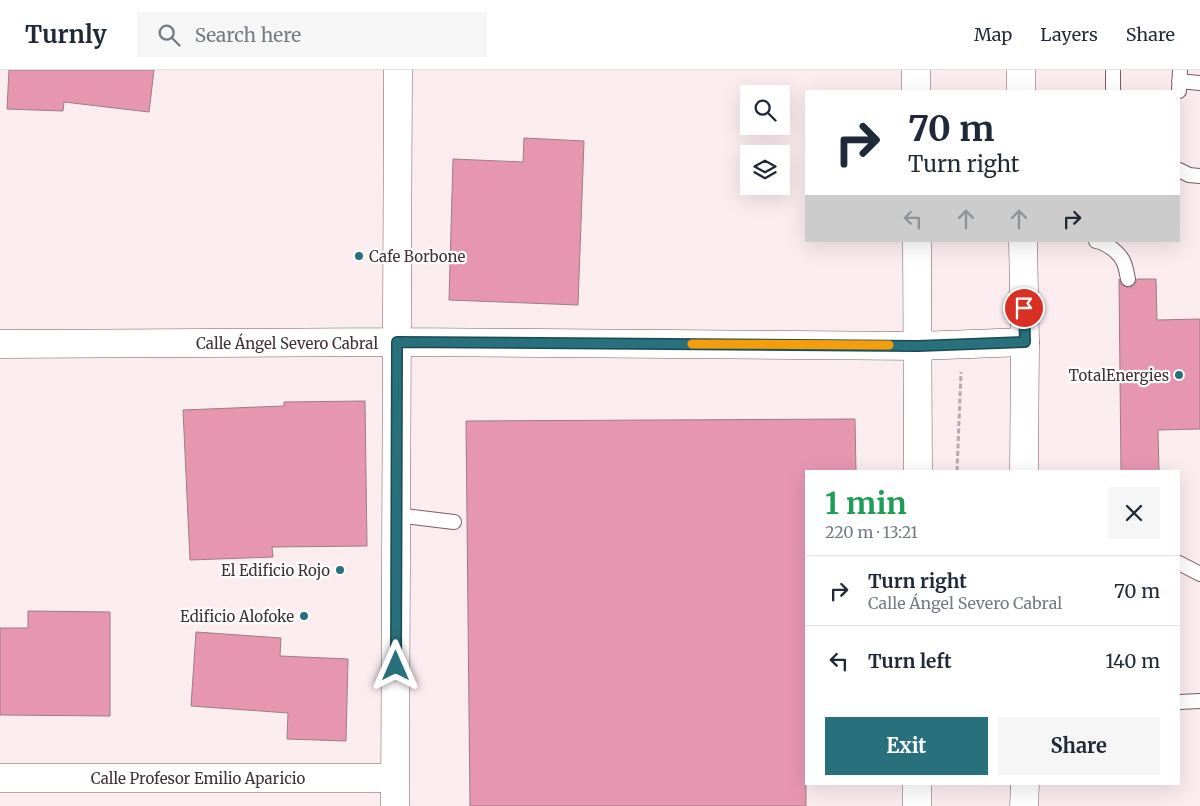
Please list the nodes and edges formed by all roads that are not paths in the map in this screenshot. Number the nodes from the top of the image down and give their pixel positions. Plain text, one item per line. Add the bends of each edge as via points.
1 (398, 70) edge
2 (916, 70) edge
3 (1021, 70) edge
4 (1113, 70) edge
5 (1179, 81) edge
6 (1200, 83) edge
7 (916, 90) edge
8 (1021, 90) edge
9 (1113, 90) edge
10 (1180, 171) edge
11 (1200, 176) edge
12 (917, 242) edge
13 (1023, 242) edge
14 (1102, 242) edge
15 (1128, 279) dead end
16 (397, 342) junction
17 (1025, 342) junction
18 (0, 344) edge
19 (918, 346) junction
20 (918, 470) edge
21 (1024, 470) edge
22 (396, 515) junction
23 (454, 522) dead end
24 (1180, 564) edge
25 (1200, 574) edge
26 (1200, 701) edge
27 (1180, 702) edge
28 (0, 778) edge
29 (396, 778) junction
30 (917, 785) edge
31 (1025, 785) edge
32 (395, 806) edge
33 (917, 806) edge
34 (1024, 806) edge

1 - 16 street
2 - 7 street
3 - 8 street
4 - 9 lane
5 - 6 lane
10 - 11 lane via 1189,176
12 - 19 street
13 - 17 street
14 - 15 lane via 1124,262
16 - 18 street, Calle Ángel Severo Cabral
16 - 19 street, Calle Ángel Severo Cabral
16 - 22 street
17 - 19 street, Calle Ángel Severo Cabral
17 - 21 street
19 - 20 street
22 - 23 lane
22 - 29 street
24 - 25 lane
26 - 27 lane
28 - 29 street, Calle Profesor Emilio Aparicio
29 - 32 street
30 - 33 street
31 - 34 street

